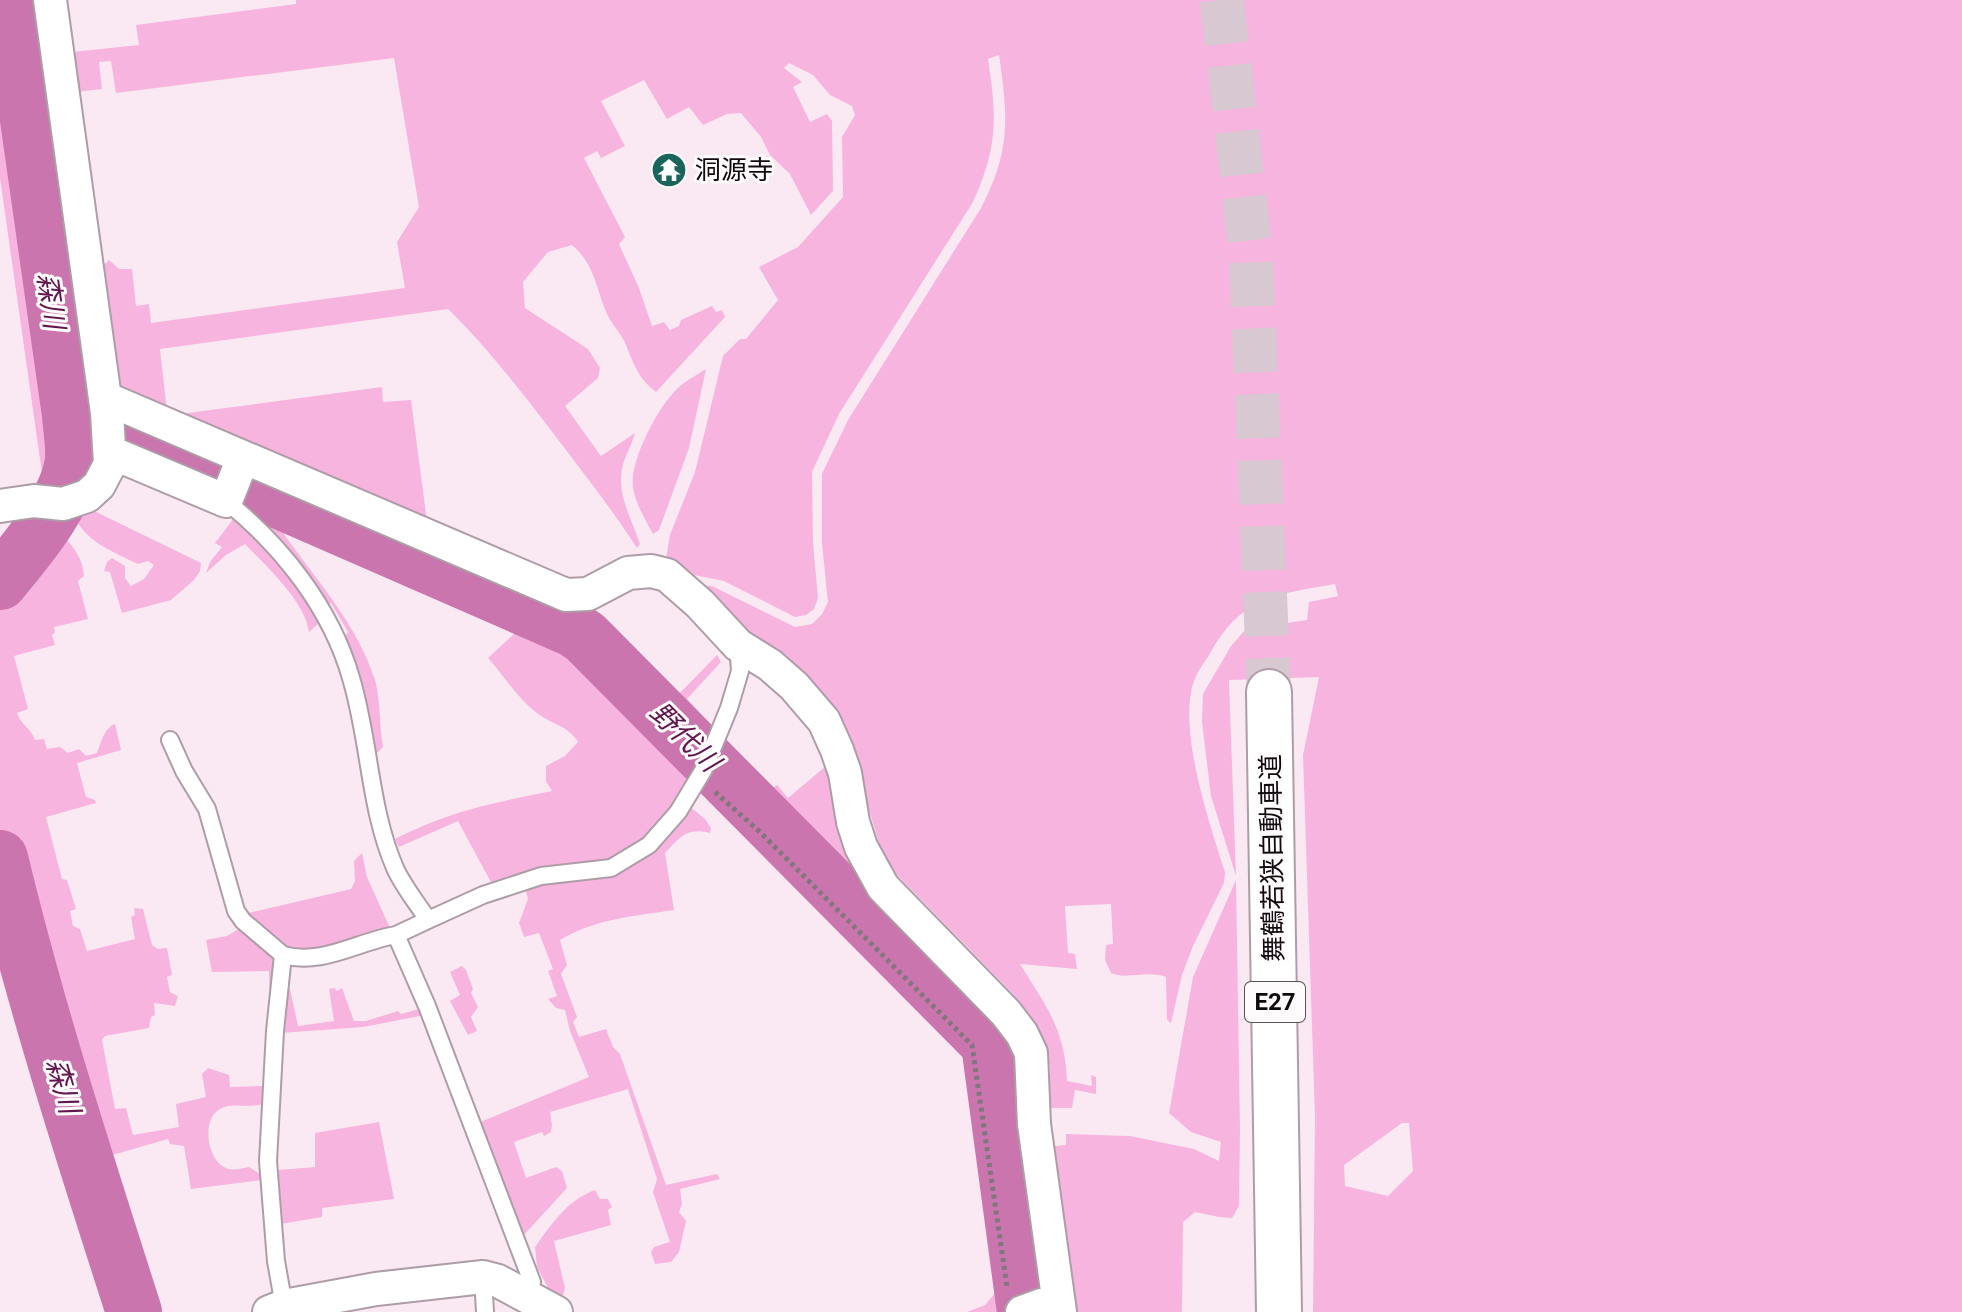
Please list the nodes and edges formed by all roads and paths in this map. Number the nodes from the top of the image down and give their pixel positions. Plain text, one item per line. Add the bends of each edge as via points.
1 (50, 0) edge
2 (107, 425) junction
3 (234, 480) junction
4 (0, 506) edge
5 (738, 645) junction
6 (1269, 692) tunnel mouth
7 (170, 740) dead end
8 (702, 775) junction
9 (428, 920) junction
10 (396, 935) junction
11 (283, 955) junction
12 (483, 1277) junction
13 (543, 1305) edge
14 (1037, 1305) edge
15 (276, 1309) edge
16 (485, 1312) edge
17 (1279, 1312) edge

1 - 2 street
2 - 3 street
2 - 3 street
2 - 4 street via 110,464 87,496 55,504
3 - 5 street via 566,595 588,594 628,573 667,575
3 - 9 lane via 252,522 298,575 330,627 351,677 385,838 396,870
5 - 8 lane via 740,671
5 - 14 street via 782,675 824,721 845,773 861,847 883,887 1006,1013 1031,1053
6 - 17 highway, 舞鶴若狭自動車道 / E27
7 - 11 lane via 207,809 236,911
8 - 9 lane via 665,830 611,868 541,876
8 - 14 path via 972,1045
9 - 10 lane
10 - 11 lane via 329,955
10 - 13 lane
11 - 15 lane via 268,1161
12 - 13 street
12 - 15 street via 376,1289
12 - 16 lane

